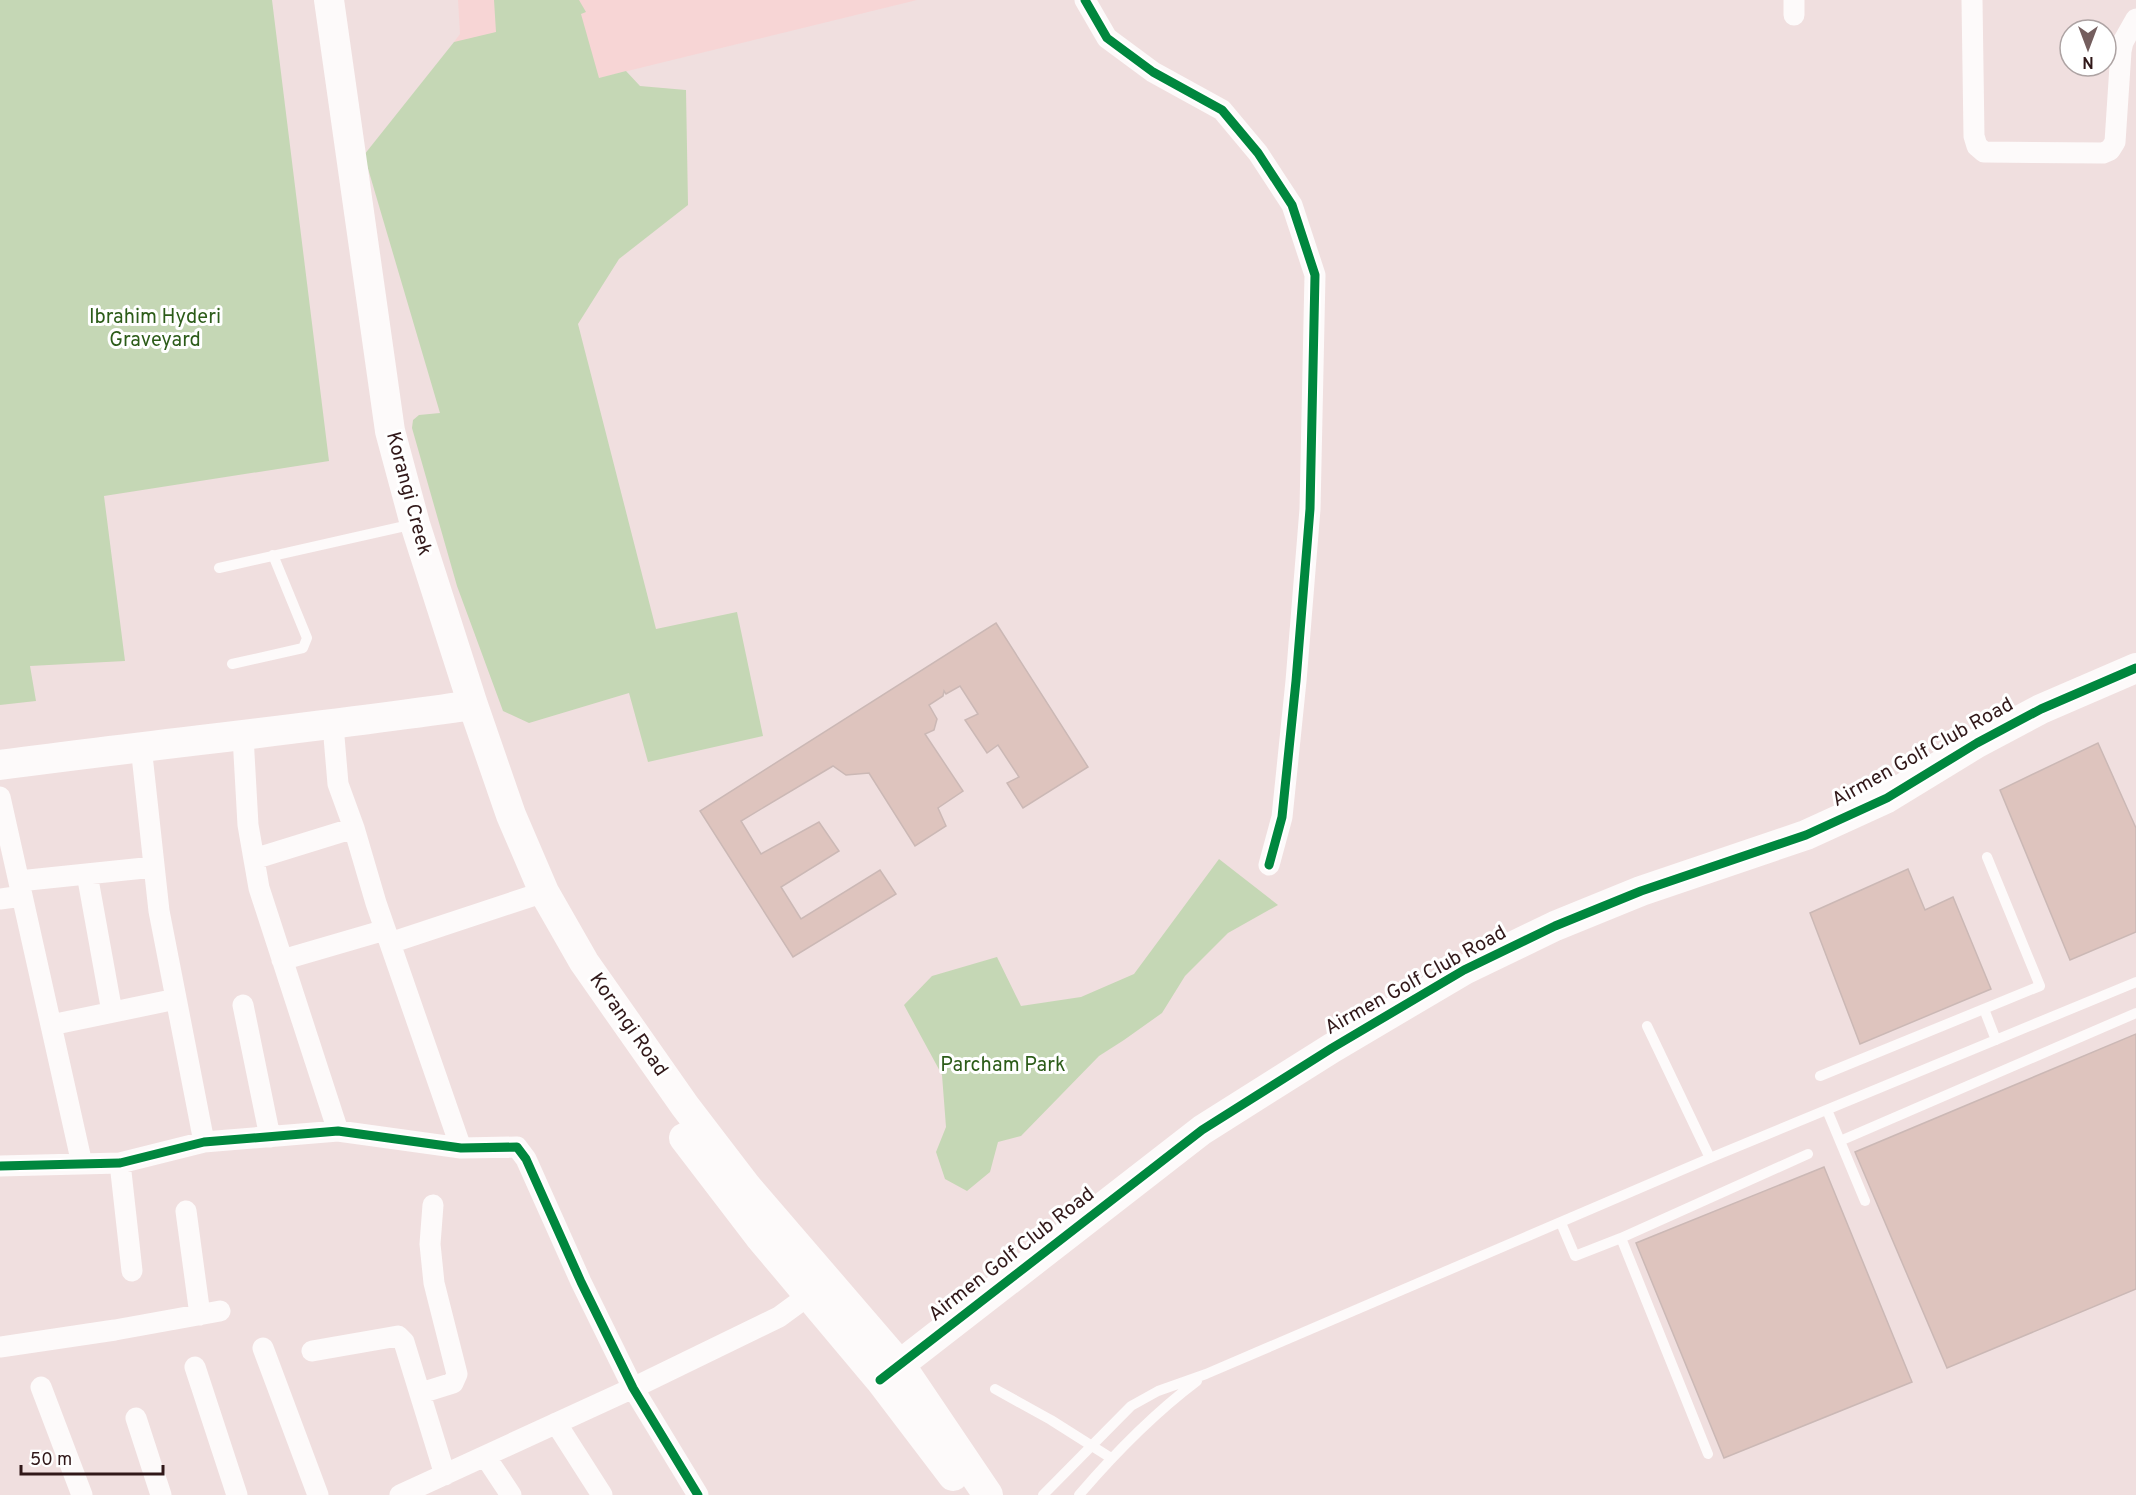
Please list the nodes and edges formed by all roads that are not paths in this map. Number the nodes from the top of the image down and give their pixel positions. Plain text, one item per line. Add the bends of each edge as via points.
1 (1085, 0) edge
2 (1972, 0) edge
3 (331, 2) edge
4 (2136, 19) edge
5 (415, 524) junction
6 (273, 555) junction
7 (219, 568) dead end
8 (232, 664) dead end
9 (2136, 668) edge
10 (2136, 683) edge
11 (472, 705) junction
12 (333, 725) junction
13 (243, 736) junction
14 (141, 746) junction
15 (0, 765) edge
16 (0, 797) edge
17 (354, 828) junction
18 (1987, 857) dead end
19 (254, 859) junction
20 (1269, 865) dead end
21 (154, 867) junction
22 (87, 874) junction
23 (21, 889) junction
24 (544, 892) junction
25 (0, 899) edge
26 (387, 937) junction
27 (282, 960) junction
28 (584, 962) junction
29 (2136, 982) edge
30 (176, 999) junction
31 (243, 1005) dead end
32 (1984, 1009) junction
33 (112, 1012) junction
34 (2136, 1013) edge
35 (51, 1026) junction
36 (1647, 1026) dead end
37 (1996, 1040) junction
38 (1820, 1076) dead end
39 (1827, 1110) junction
40 (338, 1131) junction
41 (270, 1137) junction
42 (1840, 1141) junction
43 (204, 1142) junction
44 (461, 1148) junction
45 (1808, 1154) dead end
46 (1710, 1158) junction
47 (120, 1163) junction
48 (82, 1164) junction
49 (0, 1166) edge
50 (1865, 1201) dead end
51 (433, 1205) dead end
52 (186, 1211) dead end
53 (1561, 1223) junction
54 (1621, 1238) junction
55 (132, 1271) dead end
56 (809, 1295) junction
57 (0, 1347) edge
58 (263, 1348) dead end
59 (312, 1351) dead end
60 (195, 1367) dead end
61 (1206, 1374) junction
62 (894, 1378) junction
63 (40, 1387) dead end
64 (633, 1388) junction
65 (995, 1389) dead end
66 (421, 1393) junction
67 (136, 1418) dead end
68 (556, 1423) junction
69 (1093, 1445) junction
70 (1708, 1454) dead end
71 (485, 1456) junction
72 (1111, 1458) junction
73 (444, 1475) junction
74 (408, 1493) edge
75 (82, 1495) edge
76 (160, 1495) edge
77 (237, 1495) edge
78 (318, 1495) edge
79 (511, 1495) edge
80 (602, 1495) edge
81 (698, 1495) edge
82 (967, 1495) edge
83 (988, 1495) edge
84 (1043, 1495) edge
85 (1079, 1495) edge

1 - 20 street via 1107,38 1153,72 1222,110 1258,153 1292,205 1315,275 1310,509 1282,817
2 - 4 street via 1974,136 1984,152 2110,150 2115,142 2121,51
3 - 5 street, Korangi Creek via 390,431
5 - 6 lane
5 - 11 street, Korangi Creek
6 - 7 lane
6 - 8 lane via 307,638 303,648
9 - 62 street, Airmen Golf Club Road via 2041,709 1977,742 1887,798 1806,835 1641,891 1555,926 1464,970 1202,1130 1022,1269
10 - 62 street, Airmen Golf Club Road via 1982,755 1890,816 1812,851 1643,905 1562,938 1470,983 1208,1143
11 - 12 street
11 - 24 street, Korangi Creek via 511,815
12 - 13 street
12 - 17 street via 338,784
13 - 14 street
13 - 19 street
14 - 15 street
14 - 21 street
16 - 23 street
17 - 19 street
17 - 26 street
18 - 32 lane via 2040,986
19 - 27 street
21 - 22 street
21 - 30 street
22 - 23 street
22 - 33 street
23 - 25 street
23 - 35 street
24 - 26 street
24 - 28 street, Korangi Creek
26 - 27 street
26 - 44 street
27 - 40 street
28 - 56 street, Korangi Road via 606,1016 681,1134
28 - 62 street, Korangi Road via 685,1106
29 - 37 lane
30 - 33 street
30 - 43 street
31 - 41 street
32 - 37 lane
32 - 38 lane
33 - 35 street
34 - 42 lane
35 - 48 street
36 - 46 lane
37 - 39 lane
39 - 42 lane
39 - 46 lane
40 - 41 street
40 - 44 street
41 - 43 street
42 - 50 lane
43 - 47 street
44 - 64 street via 517,1147 522,1152
45 - 54 lane
46 - 53 lane
47 - 48 street
47 - 55 street
48 - 49 street
51 - 66 street via 430,1244 434,1283 457,1374 453,1383
52 - 57 street via 210,1313
53 - 54 lane via 1575,1256
53 - 61 lane
54 - 70 lane
56 - 62 street, Korangi Road
56 - 64 street via 779,1317
58 - 78 street
59 - 66 street via 398,1336 404,1342
60 - 77 street
61 - 69 lane via 1158,1391 1131,1406
61 - 72 lane via 1154,1415
62 - 82 street, Korangi Road
62 - 83 street, Korangi Road
63 - 75 street
64 - 68 street
64 - 81 street
65 - 69 lane
66 - 73 street
67 - 76 street
68 - 71 street
68 - 80 street
69 - 72 lane
69 - 84 lane
71 - 73 street
71 - 79 street
72 - 85 lane
73 - 74 street

